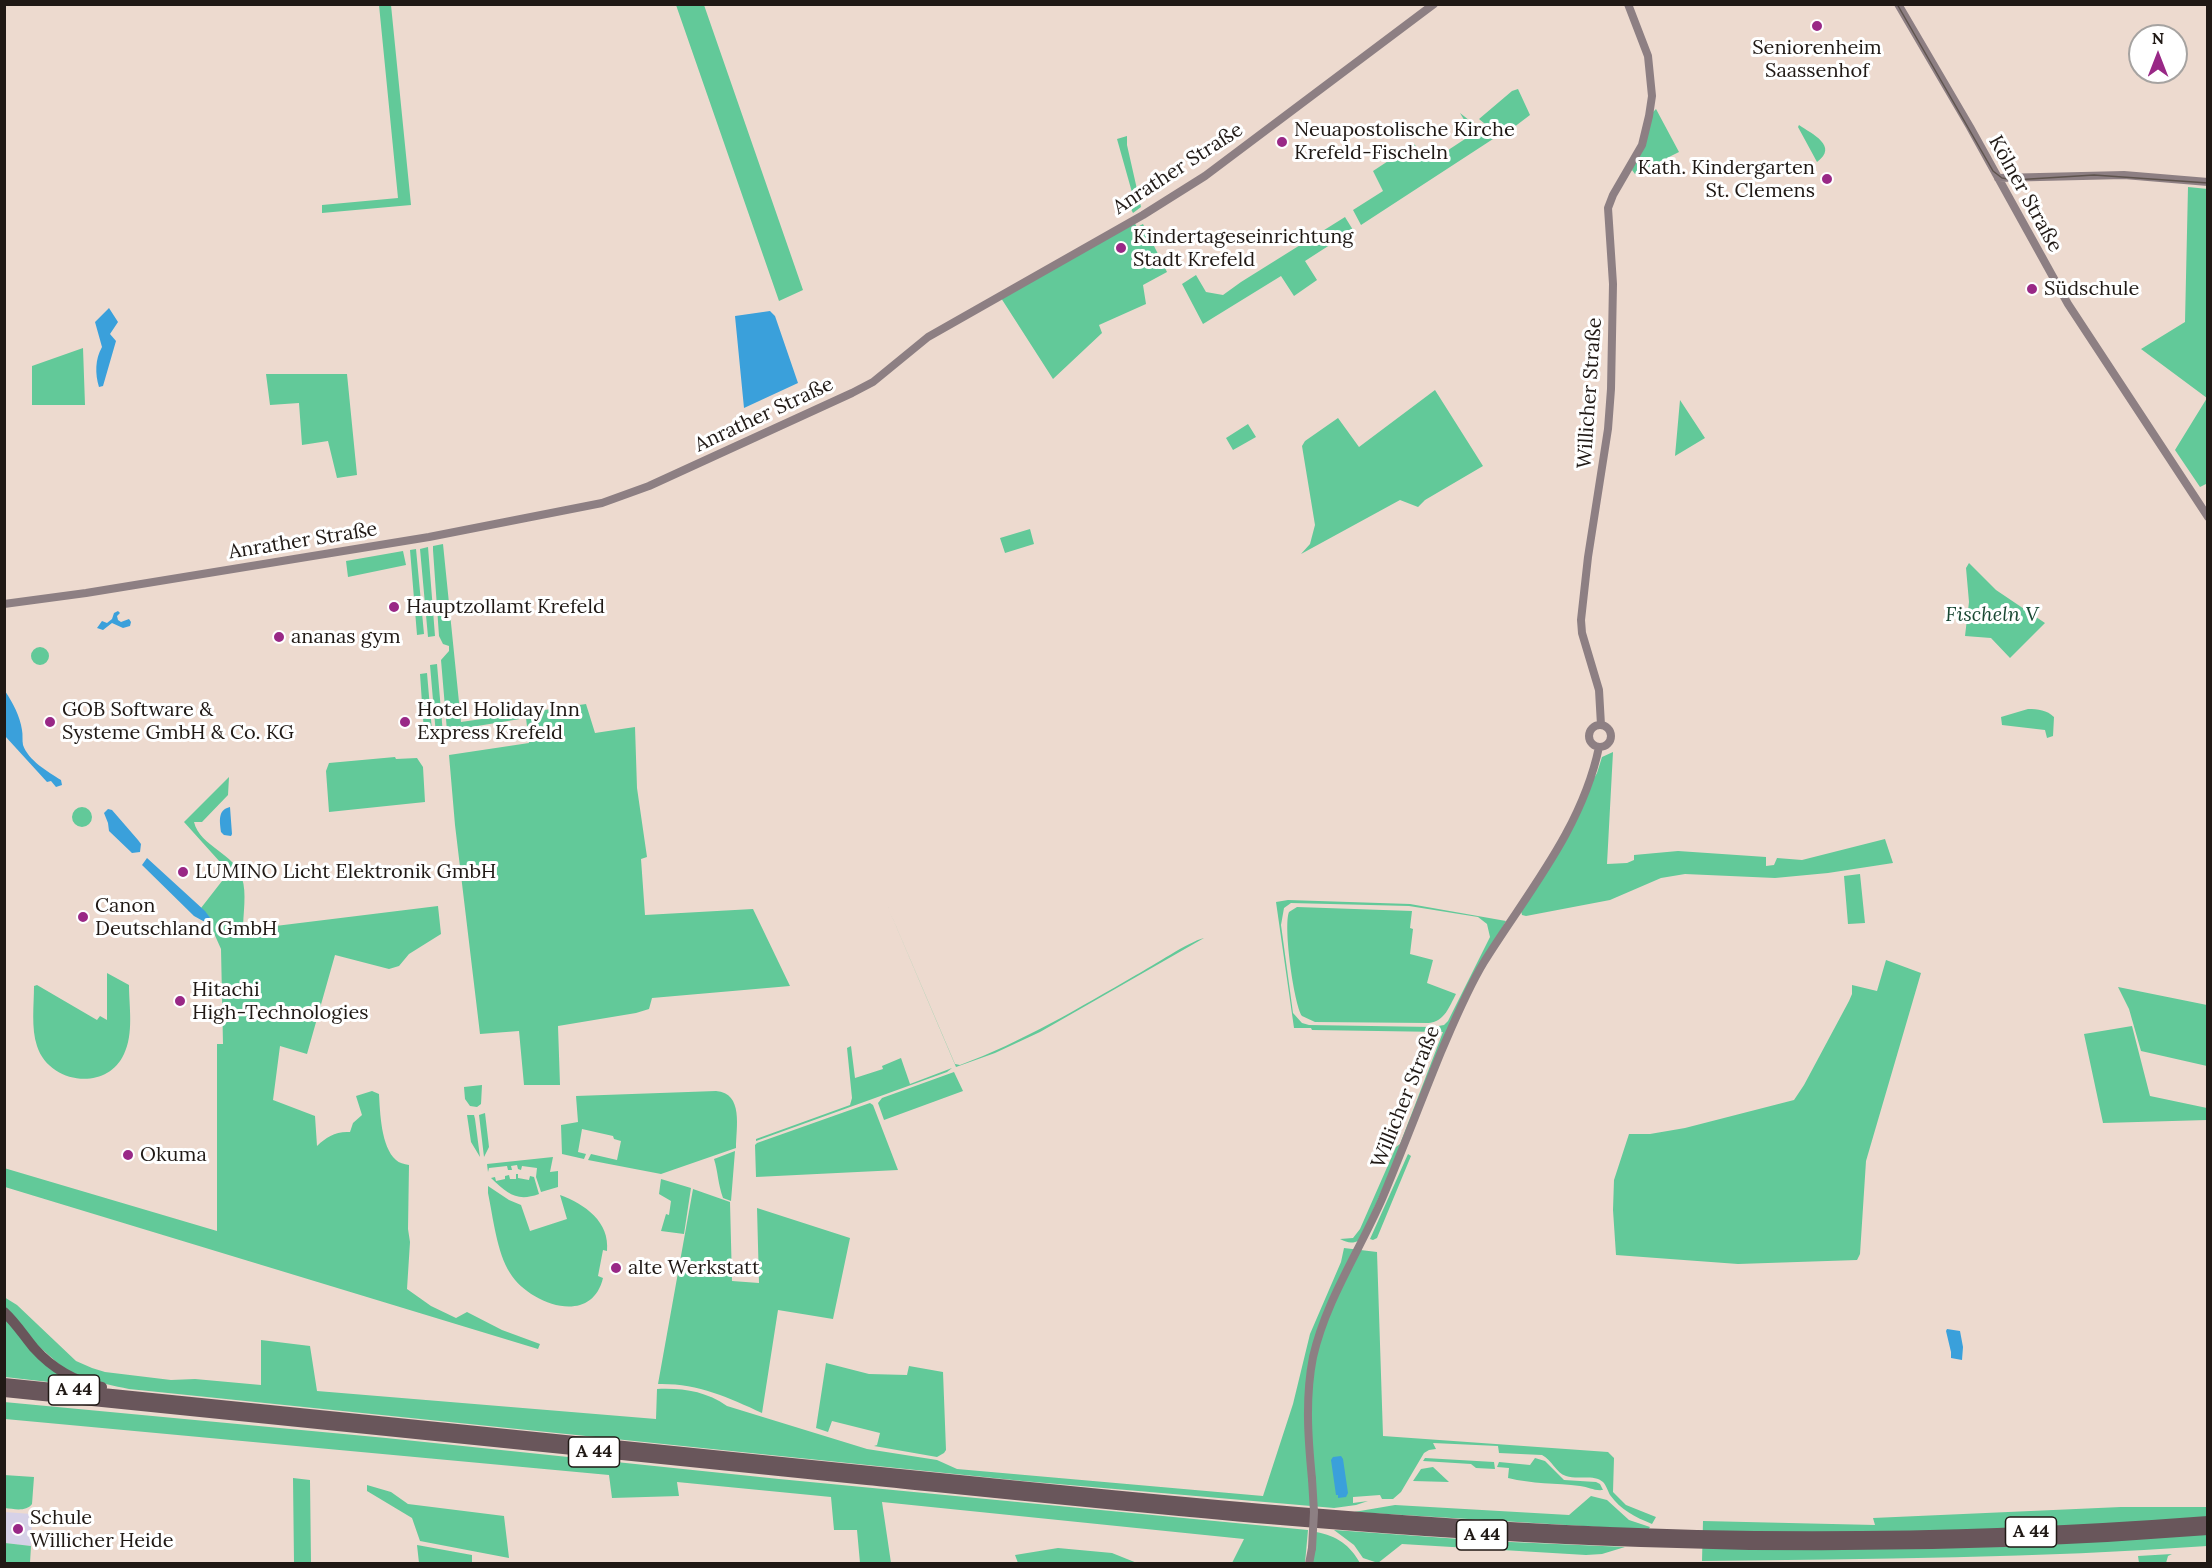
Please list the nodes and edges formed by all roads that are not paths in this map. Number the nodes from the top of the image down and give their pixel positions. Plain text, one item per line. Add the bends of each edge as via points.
1 (1434, 4) edge
2 (1628, 4) edge
3 (1898, 4) edge
4 (2016, 177) junction
5 (1998, 178) junction
6 (2208, 182) edge
7 (2006, 192) junction
8 (2208, 517) edge
9 (4, 604) edge
10 (1601, 725) junction
11 (1599, 747) junction
12 (4, 1312) edge
13 (4, 1383) edge
14 (4, 1392) edge
15 (144, 1397) junction
16 (2208, 1521) edge
17 (2208, 1530) edge
18 (1309, 1563) edge

1 - 9 main road, Anrather Straße via 1197,182 928,337 873,382 649,486 613,501 530,518
2 - 10 main road, Willicher Straße via 1648,56 1652,88 1642,144 1608,208 1613,284 1611,389 1581,620 1599,690
3 - 5 main road, Kölner Straße
4 - 5 main road
4 - 6 main road via 2124,175
4 - 7 main road via 2008,183
5 - 7 main road, Kölner Straße
7 - 8 main road, Kölner Straße via 2068,304
10 - 11 main road via 1591,729 1589,736 1591,743
10 - 11 main road via 1609,729 1612,737 1608,745
11 - 18 main road, Willicher Straße, bridge via 1589,783 1567,833 1462,1004 1380,1204 1328,1309 1308,1389 1314,1512
12 - 15 highway via 40,1354 61,1371 90,1384
13 - 15 highway, A 44
14 - 17 highway, A 44 via 1121,1505 1481,1535 1710,1544 1869,1545 2060,1540
15 - 16 highway, A 44 via 1154,1499 1505,1527 1700,1535 1884,1536

